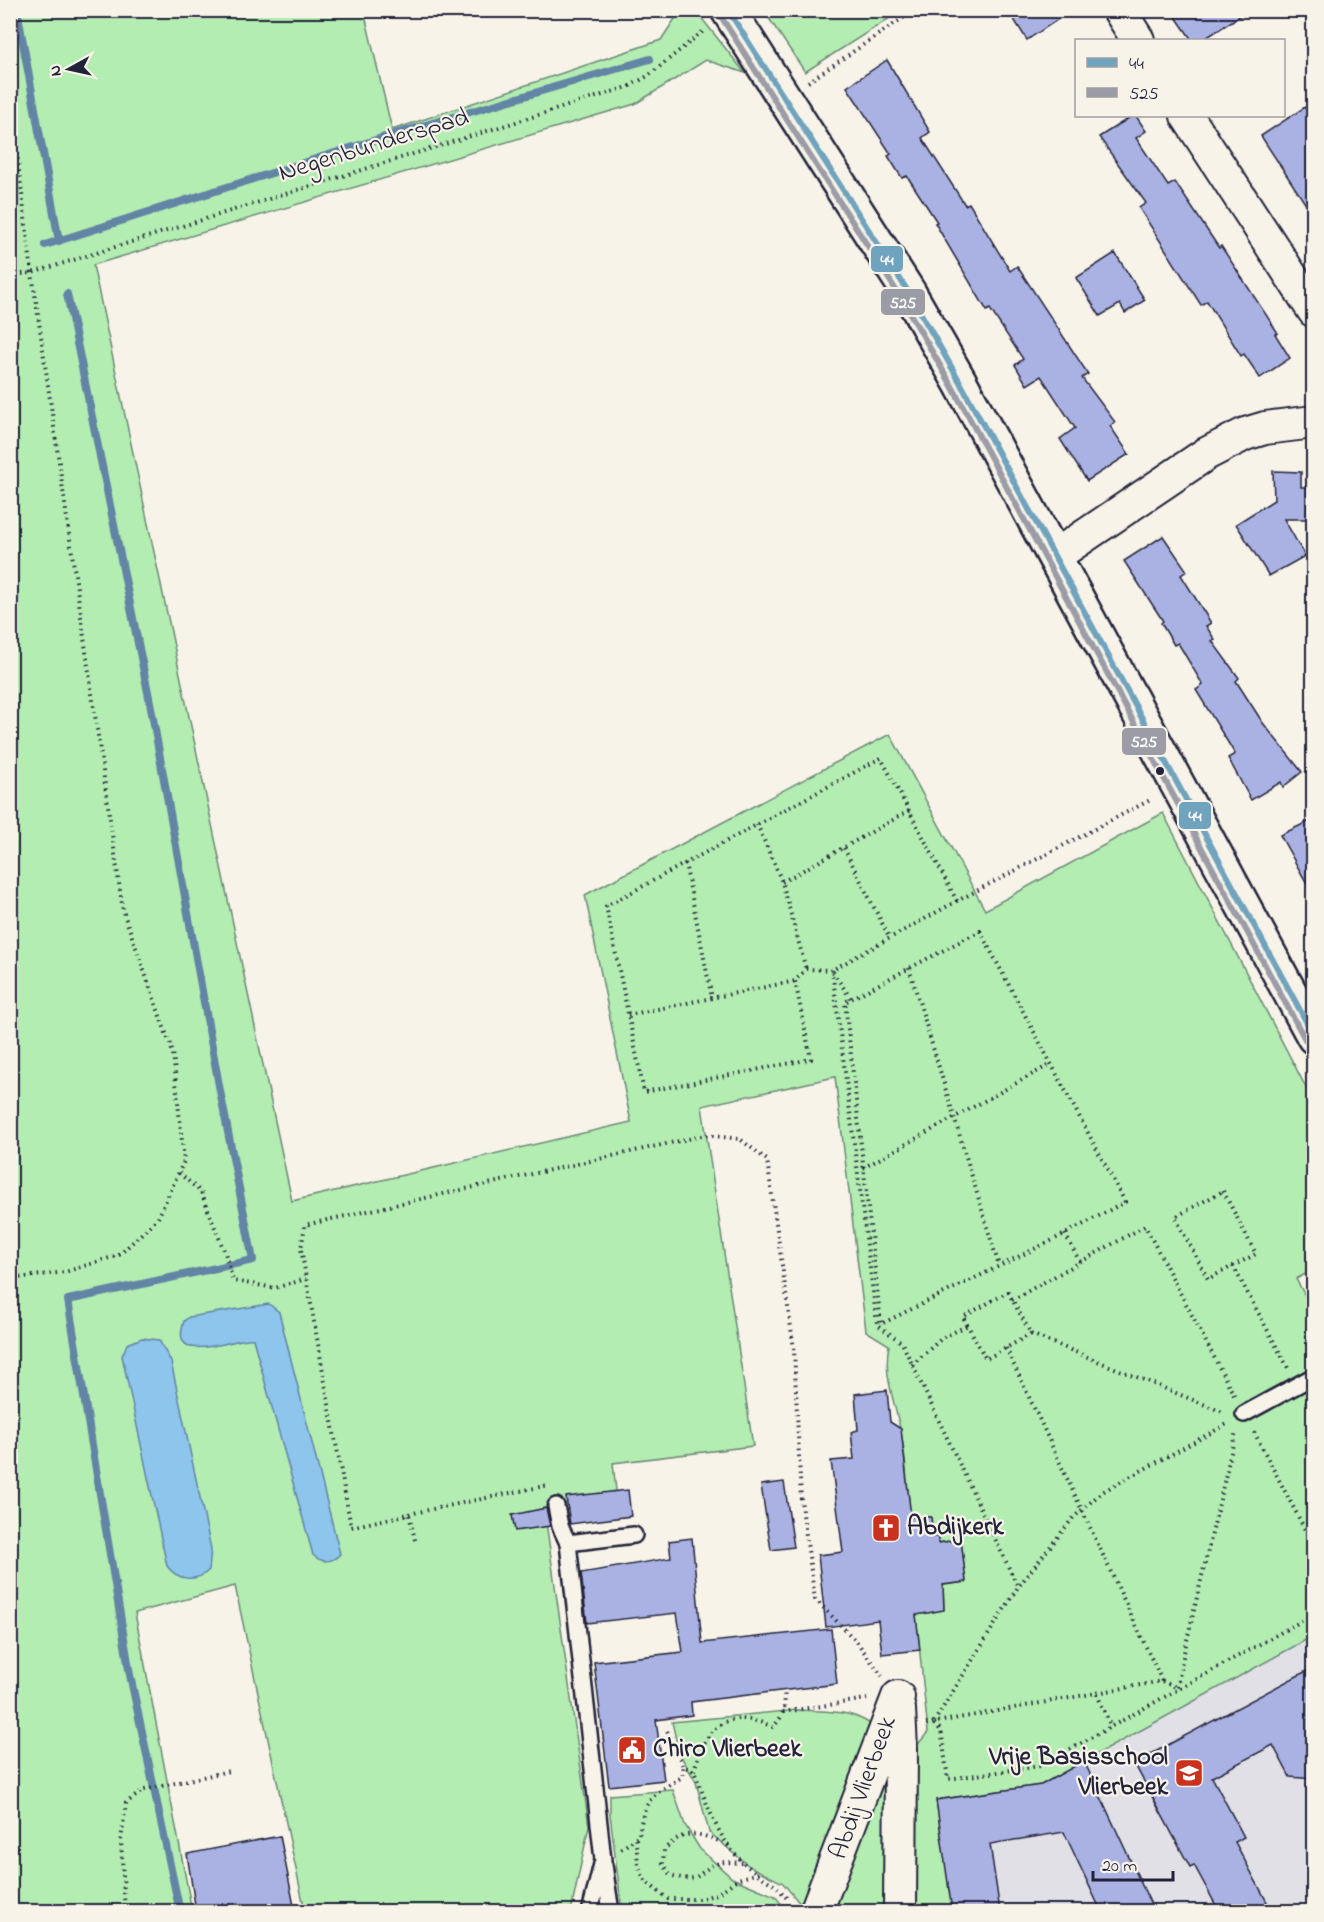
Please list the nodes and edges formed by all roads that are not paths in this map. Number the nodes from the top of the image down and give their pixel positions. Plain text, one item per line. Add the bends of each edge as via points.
1 (728, 10) edge
2 (1119, 10) edge
3 (1137, 39) edge
4 (1188, 117) edge
5 (1314, 311) edge
6 (1314, 422) edge
7 (1055, 556) junction
8 (1314, 1038) edge
9 (1314, 1376) edge
10 (1244, 1414) road end
11 (556, 1506) road end
12 (634, 1535) dead end
13 (568, 1543) junction
14 (603, 1860) junction
15 (805, 1910) edge
16 (590, 1911) edge
17 (611, 1911) edge
18 (900, 1911) edge

1 - 7 street via 909,293
2 - 3 street
4 - 5 street
6 - 7 street via 1265,428 1206,454
7 - 8 street
9 - 10 lane
11 - 13 lane
12 - 13 lane
13 - 14 lane
14 - 16 lane
14 - 17 lane
15 - 18 street, Abdij Vlierbeek via 898,1696 902,1749

